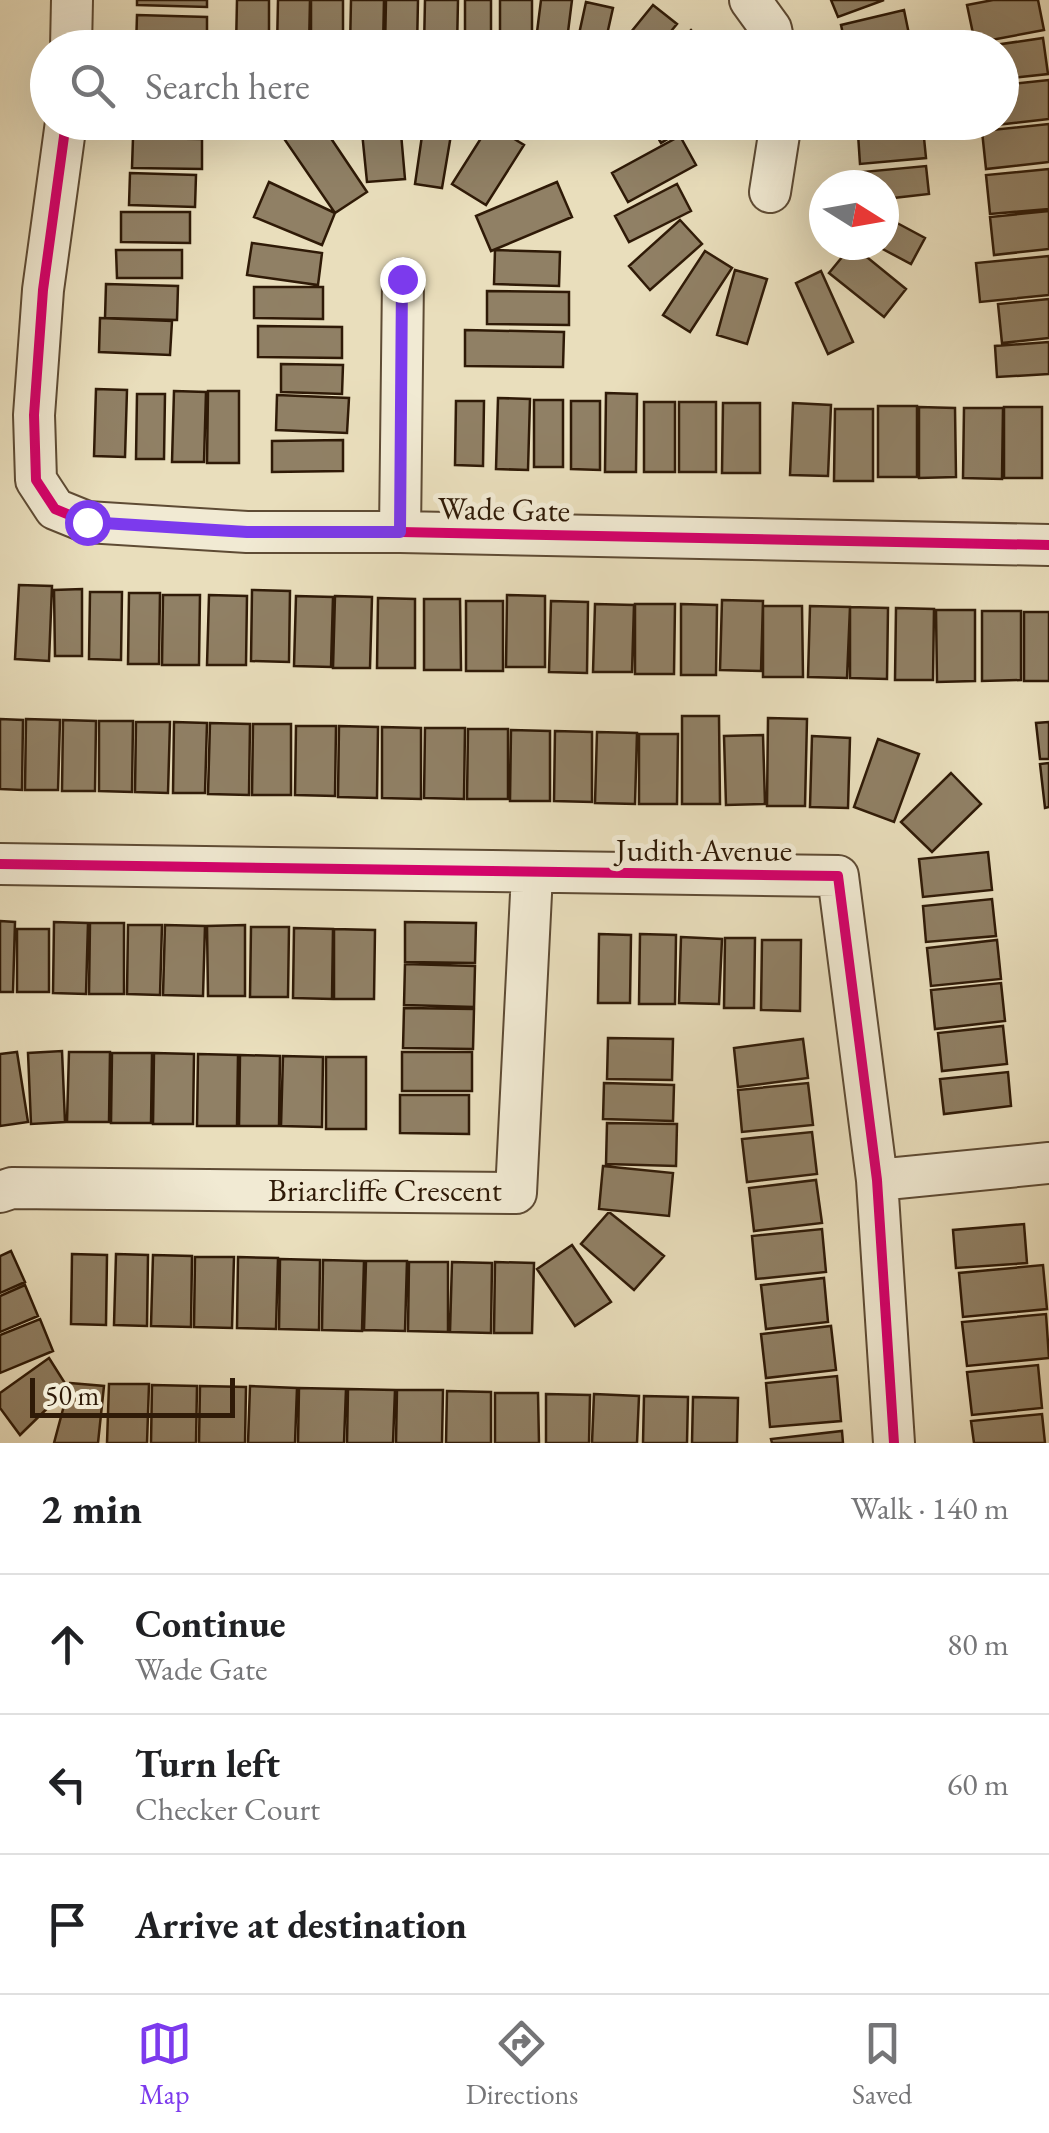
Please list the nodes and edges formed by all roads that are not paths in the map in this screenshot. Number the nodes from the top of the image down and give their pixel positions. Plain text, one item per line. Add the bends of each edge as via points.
1 (72, 0) edge
2 (750, 0) edge
3 (71, 30) edge
4 (771, 30) edge
5 (64, 140) edge
6 (778, 140) edge
7 (770, 192) dead end
8 (402, 279) dead end
9 (400, 532) junction
10 (1049, 544) edge
11 (0, 864) edge
12 (532, 874) junction
13 (1049, 1164) edge
14 (877, 1180) junction
15 (0, 1192) edge
16 (894, 1443) edge

1 - 3 street
2 - 4 street
5 - 9 street, Wade Gate via 34,415 36,480 54,509 87,522
6 - 7 street
8 - 9 street
9 - 10 street, Wade Gate
11 - 12 street, Judith Avenue
12 - 14 street, Judith Avenue via 838,876
12 - 15 street, Briarcliffe Crescent via 516,1193
13 - 14 street
14 - 16 street, Judith Avenue

